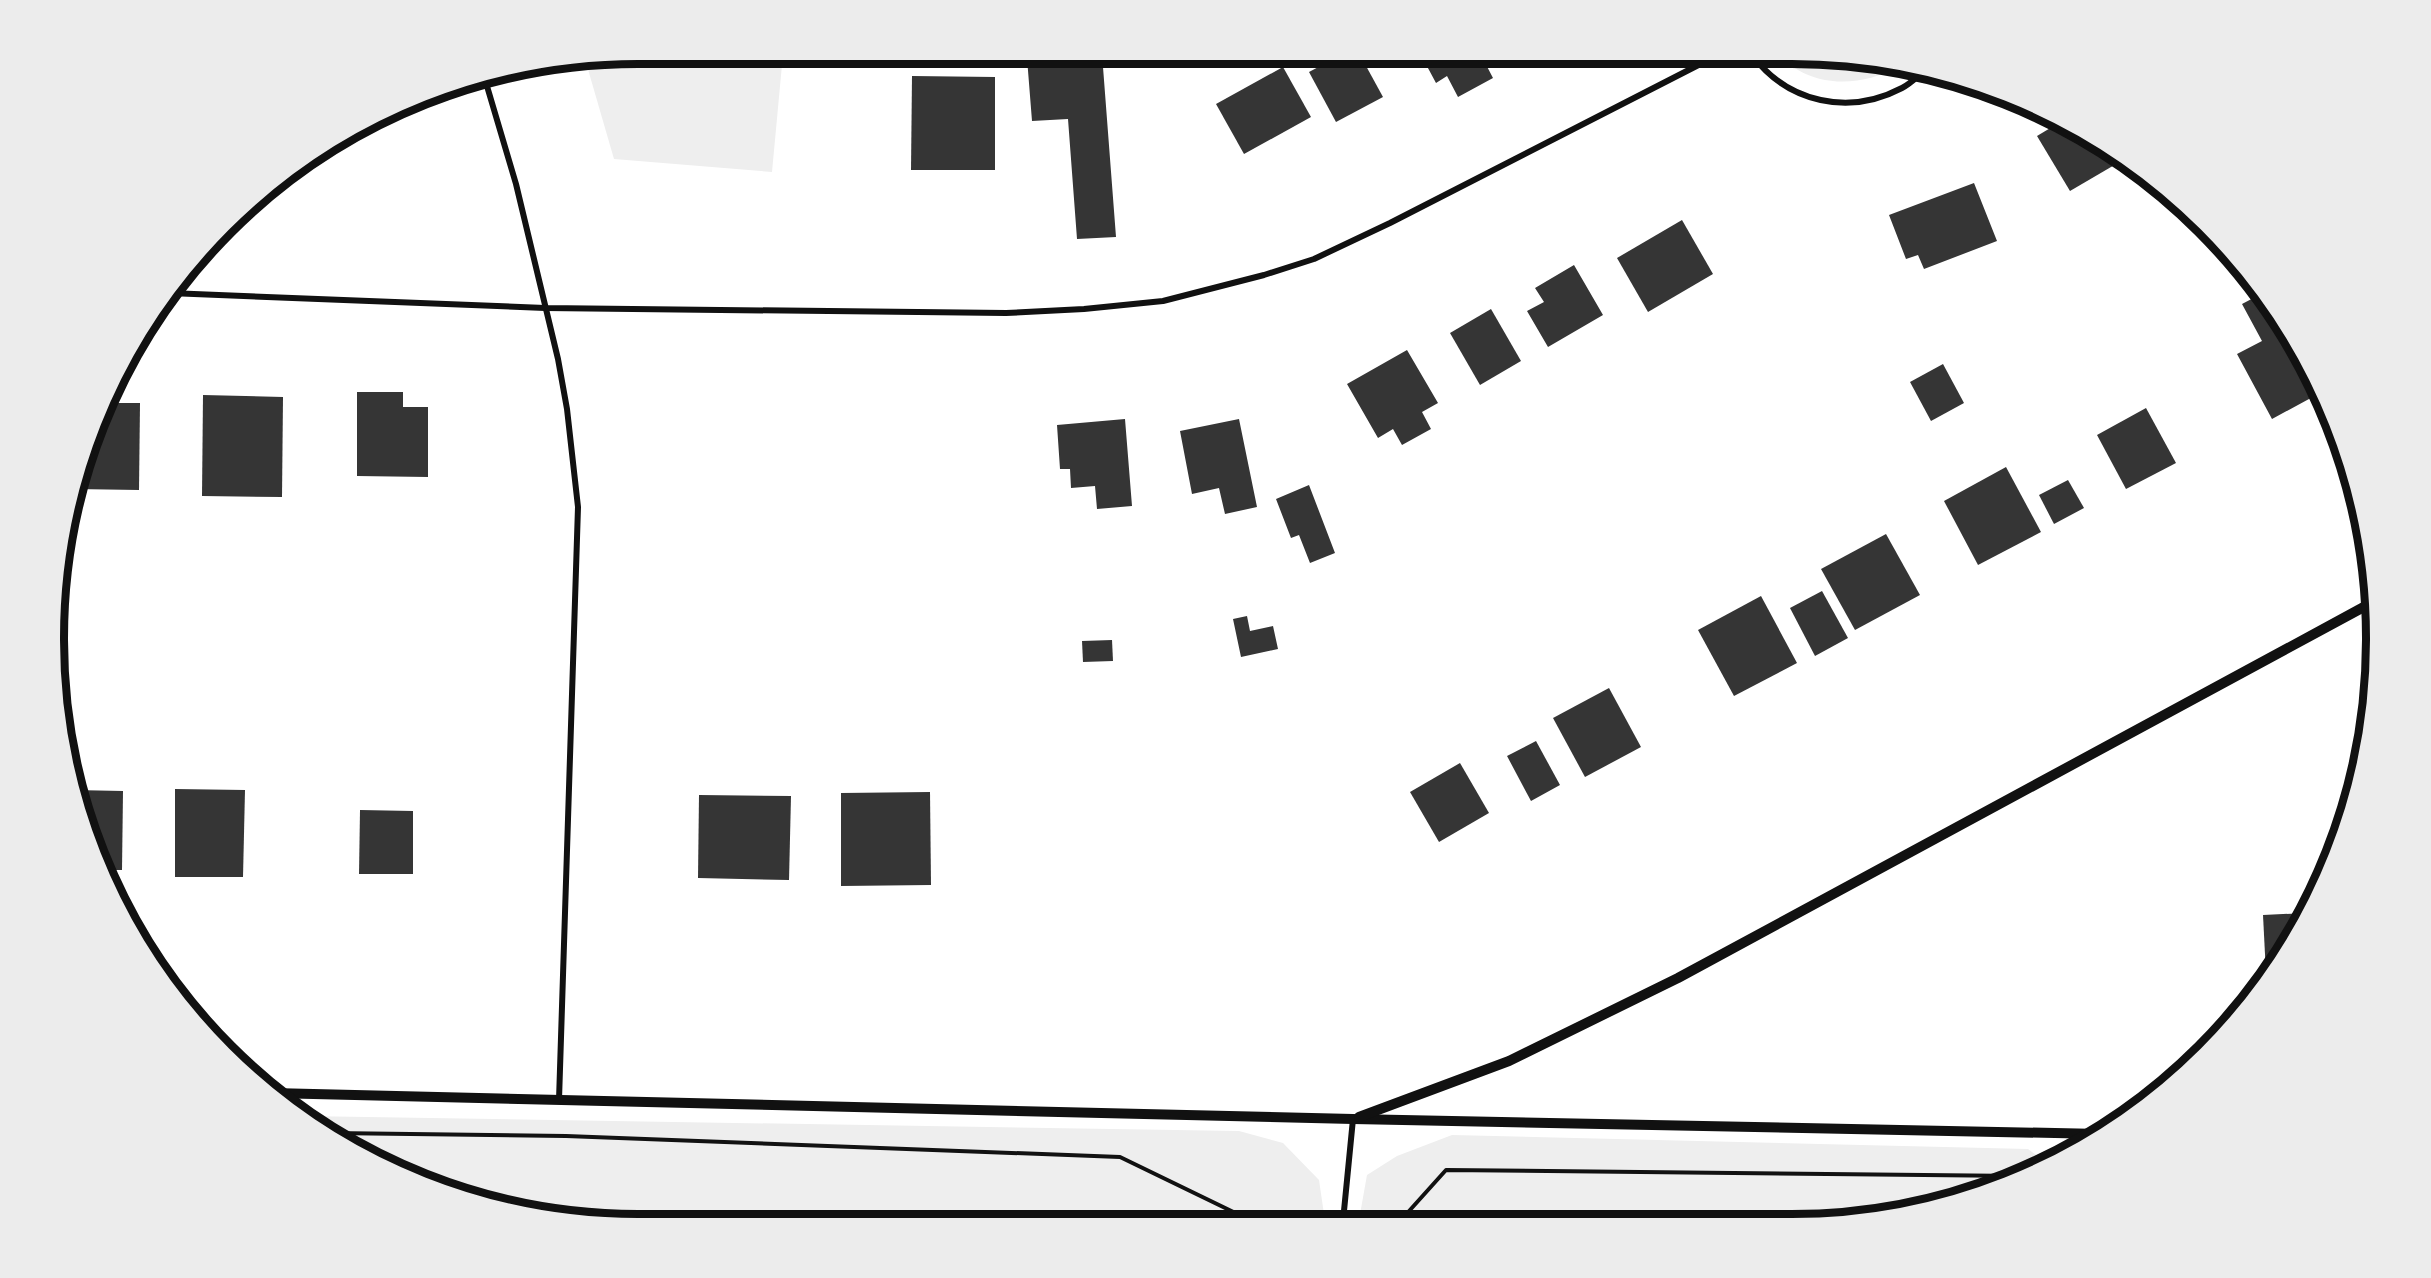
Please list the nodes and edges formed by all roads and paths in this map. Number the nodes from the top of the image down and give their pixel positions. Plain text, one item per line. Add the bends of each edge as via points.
1 (1700, 64) edge
2 (1758, 64) edge
3 (1915, 78) edge
4 (487, 85) edge
5 (181, 292) edge
6 (545, 308) junction
7 (2365, 606) edge
8 (287, 1093) edge
9 (559, 1100) junction
10 (1353, 1119) junction
11 (346, 1133) edge
12 (2084, 1134) edge
13 (1997, 1176) edge
14 (1238, 1214) edge
15 (1344, 1214) edge
16 (1406, 1214) edge

1 - 6 street via 1314,259 1163,301 1006,313
2 - 3 street via 1765,73 1796,93 1832,103 1869,102 1904,88
4 - 6 street via 516,184
5 - 6 street
6 - 9 street via 567,409 578,507
7 - 10 street via 1678,978 1509,1061
8 - 9 street
9 - 10 street
10 - 12 street
10 - 15 street
11 - 14 path via 566,1136 1120,1157
13 - 16 path via 1446,1170

